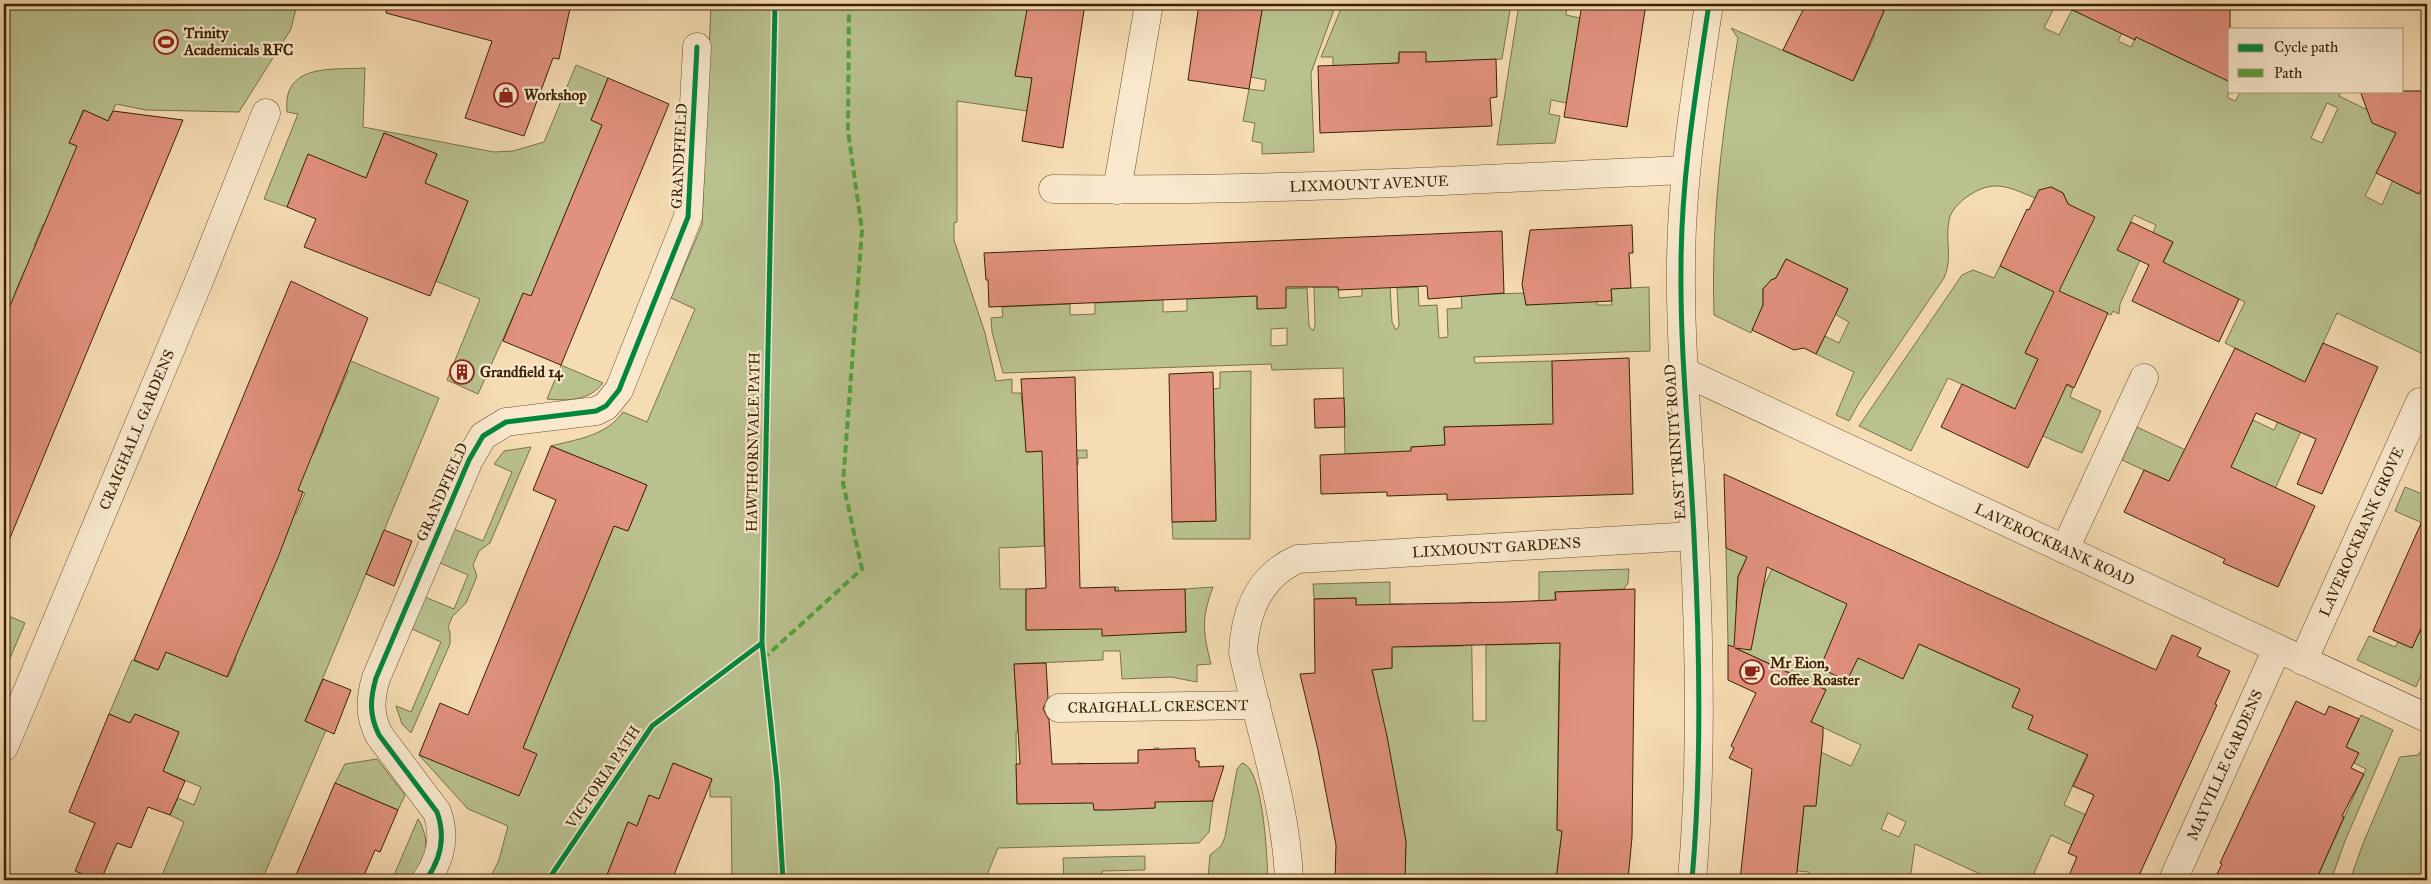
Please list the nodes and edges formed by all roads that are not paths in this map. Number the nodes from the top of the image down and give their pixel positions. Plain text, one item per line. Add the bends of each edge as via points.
1 (1149, 4) edge
2 (1708, 4) edge
3 (697, 47) dead end
4 (266, 113) dead end
5 (1685, 170) junction
6 (1053, 189) dead end
7 (1117, 190) junction
8 (1682, 371) junction
9 (2144, 378) dead end
10 (2420, 402) dead end
11 (1694, 536) junction
12 (2065, 549) junction
13 (1298, 559) joint
14 (2277, 649) junction
15 (2304, 660) junction
16 (1256, 704) junction
17 (1059, 708) dead end
18 (2427, 718) edge
19 (4, 747) edge
20 (426, 880) edge
21 (1289, 880) edge
22 (1692, 880) edge
23 (2173, 880) edge

1 - 7 street
2 - 5 street, EAST TRINITY ROAD
3 - 20 street, GRANDFIELD via 688,217 619,390 606,406 596,411 506,422 483,436 469,460 376,678 370,700 374,724 437,812 441,824 440,852 435,868
4 - 19 street, CRAIGHALL GARDENS
5 - 7 street, LIXMOUNT AVENUE
5 - 8 street, EAST TRINITY ROAD via 1681,266
6 - 7 street, LIXMOUNT AVENUE
8 - 11 street, EAST TRINITY ROAD
8 - 12 street, LAVEROCKBANK ROAD
9 - 12 street
10 - 15 street, LAVEROCKBANK GROVE
11 - 13 street, LIXMOUNT GARDENS
11 - 22 street, EAST TRINITY ROAD via 1698,724
12 - 14 street, LAVEROCKBANK ROAD
13 - 16 street, CRAIGHALL CRESCENT via 1285,564 1261,588 1247,616 1243,652
14 - 15 street, LAVEROCKBANK ROAD
14 - 23 street, MAYVILLE GARDENS
15 - 18 street, LAVEROCKBANK ROAD
16 - 17 street, CRAIGHALL CRESCENT
16 - 21 street, CRAIGHALL CRESCENT via 1284,826

